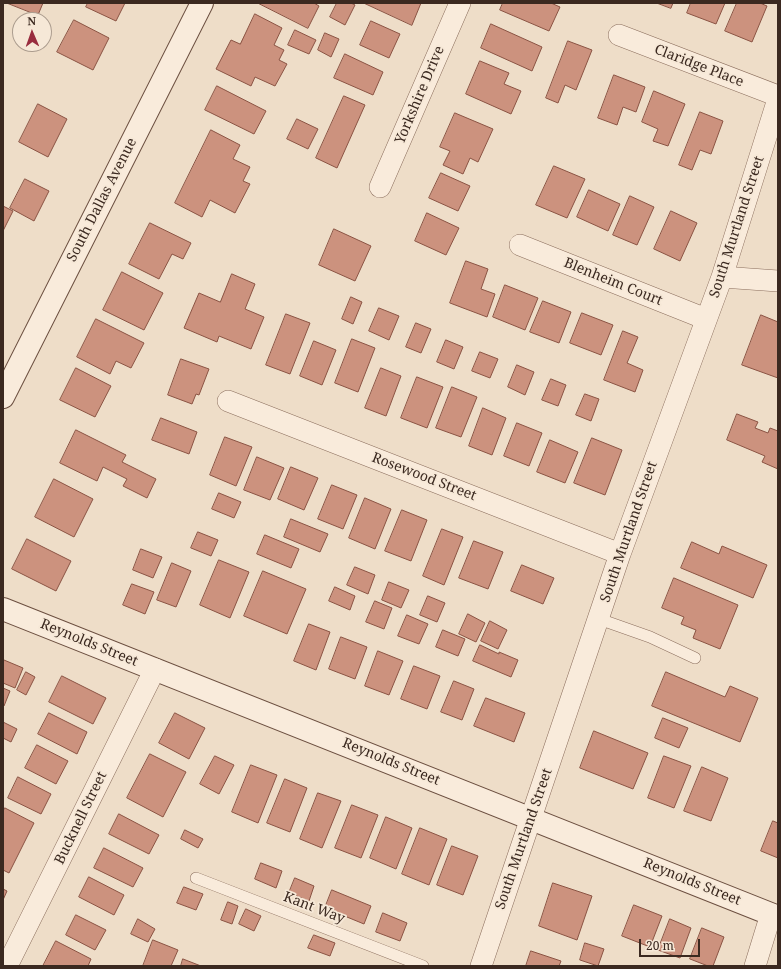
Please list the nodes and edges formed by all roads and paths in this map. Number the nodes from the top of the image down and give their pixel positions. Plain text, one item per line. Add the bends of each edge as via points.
1 (202, 3) edge
2 (460, 3) edge
3 (619, 35) dead end
4 (778, 98) edge
5 (380, 187) dead end
6 (520, 245) dead end
7 (722, 277) junction
8 (778, 281) edge
9 (706, 319) junction
10 (3, 397) edge
11 (228, 401) dead end
12 (620, 554) junction
13 (3, 608) edge
14 (599, 619) junction
15 (694, 658) dead end
16 (155, 669) junction
17 (531, 818) junction
18 (196, 878) dead end
19 (775, 915) edge
20 (7, 966) edge
21 (423, 966) edge
22 (481, 966) edge
23 (755, 966) edge

1 - 10 street, South Dallas Avenue
2 - 5 street, Yorkshire Drive
3 - 4 street, Claridge Place
4 - 7 street, South Murtland Street
6 - 9 street, Blenheim Court
7 - 8 street
7 - 9 street, South Murtland Street
9 - 12 street, South Murtland Street
11 - 12 street, Rosewood Street
12 - 14 street, South Murtland Street
13 - 16 street, Reynolds Street
14 - 15 lane
14 - 17 street, South Murtland Street
16 - 17 street, Reynolds Street
16 - 20 street, Bucknell Street
17 - 19 street, Reynolds Street
17 - 22 street, South Murtland Street
18 - 21 lane, Kant Way
19 - 23 street

